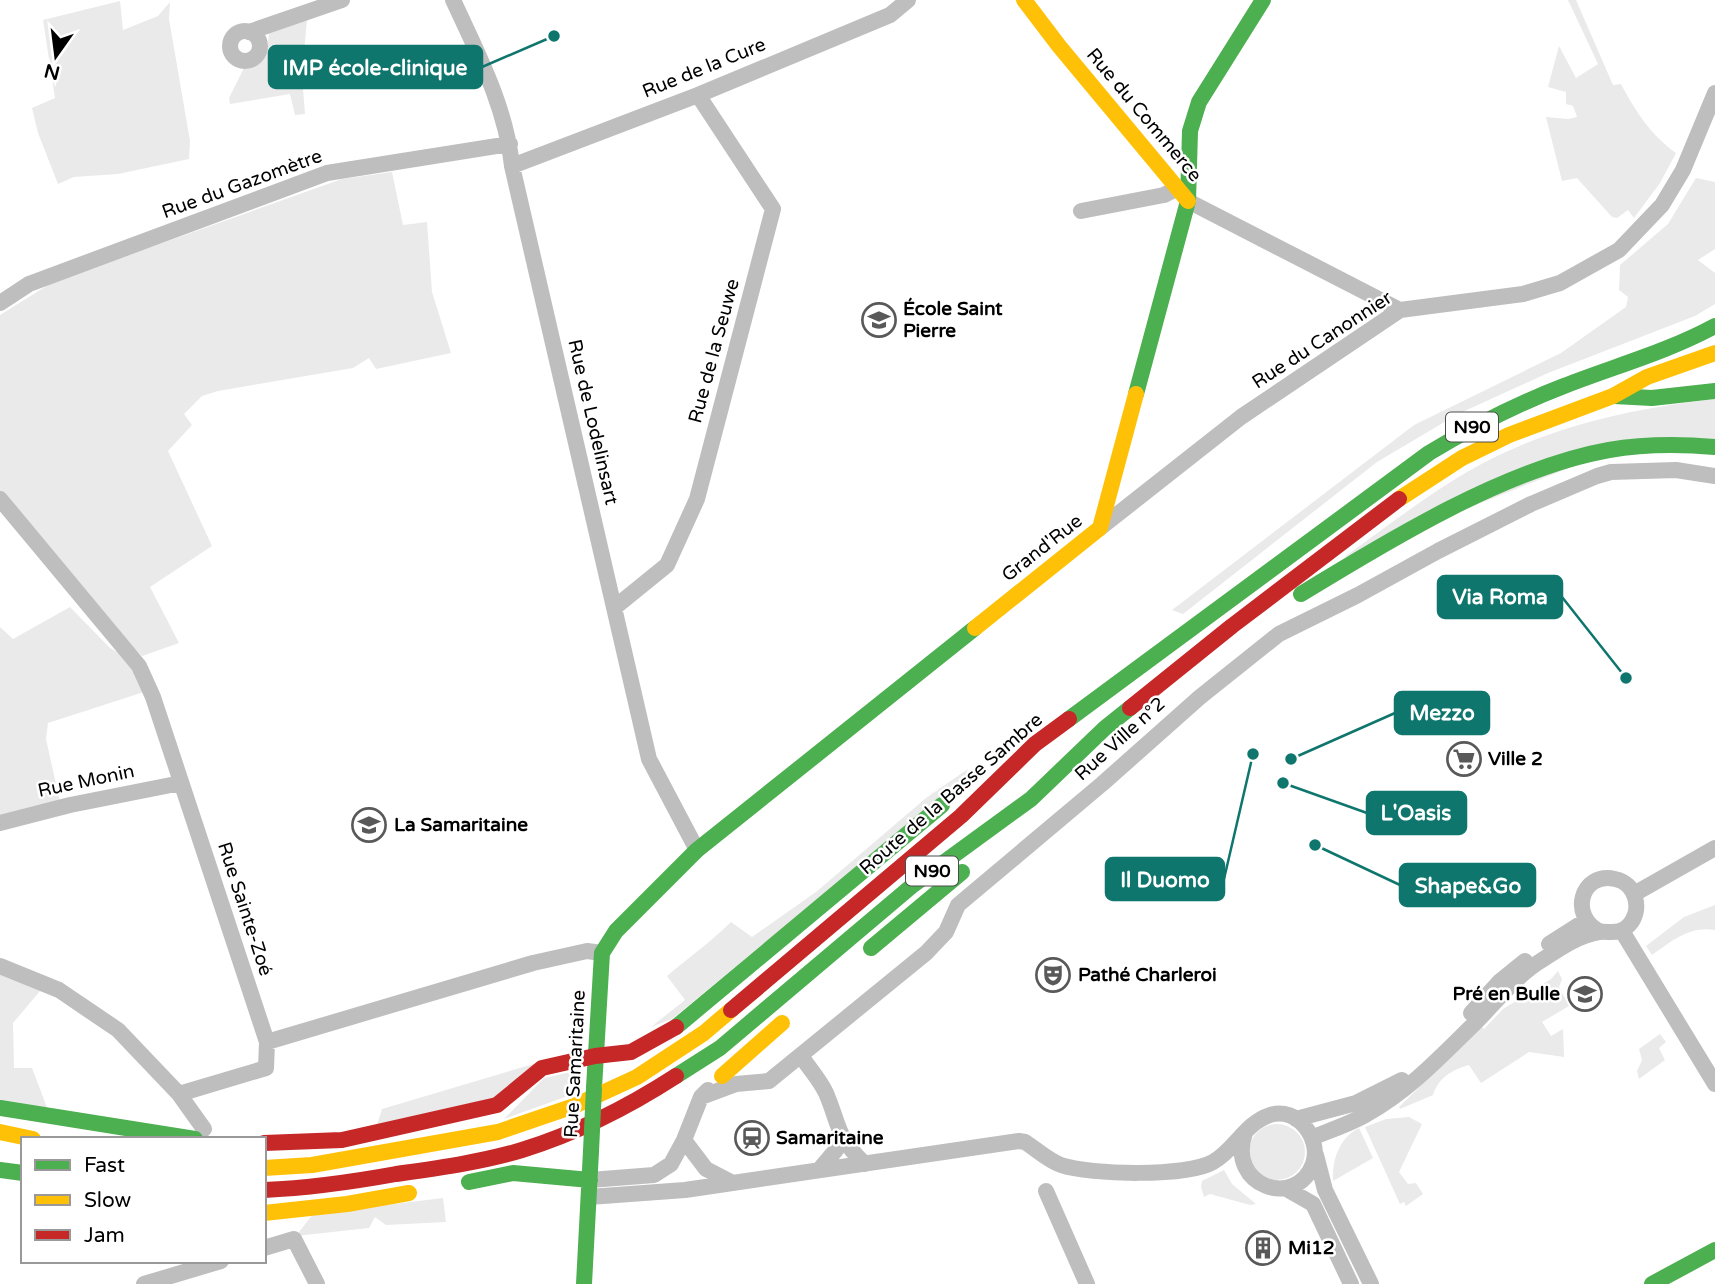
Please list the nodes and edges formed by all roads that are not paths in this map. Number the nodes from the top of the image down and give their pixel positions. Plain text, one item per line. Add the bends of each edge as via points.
1 (342, 0) edge
2 (453, 0) edge
3 (908, 0) edge
4 (1024, 0) edge
5 (1263, 0) edge
6 (249, 32) dead end
7 (1715, 93) edge
8 (698, 95) junction
9 (510, 144) junction
10 (512, 166) junction
11 (1182, 195) junction
12 (1082, 211) dead end
13 (0, 303) edge
14 (1400, 310) junction
15 (1715, 327) edge
16 (1715, 353) edge
17 (1715, 391) edge
18 (1613, 396) junction
19 (1715, 447) edge
20 (1715, 477) edge
21 (0, 499) edge
22 (1100, 528) junction
23 (614, 608) junction
24 (1146, 695) junction
25 (1035, 744) junction
26 (975, 778) dead end
27 (181, 783) junction
28 (954, 796) dead end
29 (1031, 799) junction
30 (0, 822) edge
31 (1715, 848) edge
32 (697, 850) junction
33 (1715, 858) edge
34 (1635, 898) junction
35 (1585, 920) junction
36 (1601, 932) junction
37 (1625, 935) junction
38 (602, 953) junction
39 (861, 957) dead end
40 (0, 966) edge
41 (797, 1010) dead end
42 (267, 1041) junction
43 (595, 1056) junction
44 (802, 1056) junction
45 (722, 1076) joint
46 (1715, 1084) edge
47 (179, 1094) junction
48 (701, 1097) junction
49 (0, 1108) edge
50 (1296, 1119) junction
51 (0, 1132) edge
52 (1245, 1133) junction
53 (200, 1134) edge
54 (73, 1135) dead end
55 (841, 1136) junction
56 (24, 1137) edge
57 (684, 1140) junction
58 (266, 1143) edge
59 (1314, 1144) junction
60 (865, 1164) junction
61 (266, 1168) edge
62 (0, 1170) edge
63 (819, 1170) junction
64 (21, 1173) edge
65 (590, 1180) junction
66 (731, 1182) junction
67 (449, 1185) dead end
68 (1285, 1188) junction
69 (266, 1190) edge
70 (424, 1190) dead end
71 (1046, 1191) dead end
72 (589, 1196) junction
73 (266, 1213) edge
74 (266, 1247) edge
75 (1715, 1250) edge
76 (214, 1263) edge
77 (144, 1284) edge
78 (317, 1284) edge
79 (584, 1284) edge
80 (1087, 1284) edge
81 (1351, 1284) edge
82 (1371, 1284) edge
83 (1652, 1284) edge

1 - 6 street
2 - 9 street, Rue de Lodelinsart via 500,105
3 - 8 street, Rue de la Cure via 890,15
4 - 11 main road, Rue du Commerce
5 - 11 main road, Grand'Rue via 1199,102 1190,131
7 - 14 street, Rue du Canonnier via 1683,170 1662,205 1619,250 1560,283 1523,295
8 - 10 street, Rue de la Cure
8 - 23 street, Rue de la Seuwe via 773,209 697,499 667,565
9 - 10 street, Rue de Lodelinsart
9 - 13 street, Rue du Gazomètre via 327,173 29,284
10 - 23 street, Rue de Lodelinsart
11 - 12 street
11 - 14 street, Rue du Commerce
11 - 22 main road, Grand'Rue
14 - 22 street, Rue du Canonnier via 1241,417
15 - 25 main road, Route de la Basse Sambre / N90 via 1682,344 1530,399 1437,447
16 - 18 main road via 1647,377
17 - 18 main road via 1652,398
18 - 24 main road, N90 via 1509,435 1435,474
19 - 24 main road via 1642,445 1607,451 1501,484 1322,581
20 - 44 street, Rue Ville n°2 via 1676,470 1597,476 1531,504 1279,634 958,905 946,932 926,953
21 - 27 street, Rue Sainte-Zoé via 139,666
22 - 32 main road, Grand'Rue
23 - 32 street, Rue de Lodelinsart via 649,759
24 - 29 main road, N90
25 - 26 main road
25 - 61 main road, Route de la Basse Sambre / N90 via 961,816 714,1025 637,1077 574,1106 498,1132 312,1165
27 - 30 street, Rue Monin
27 - 42 street, Rue Sainte-Zoé
28 - 43 main road via 672,1030 631,1052
29 - 39 main road via 1003,837
29 - 69 main road, N90 via 913,885 720,1048 641,1099 521,1150 312,1188
31 - 34 street
32 - 38 main road, Grand'Rue via 616,930
33 - 34 street
34 - 35 street via 1626,884 1614,878 1597,881 1582,898
34 - 37 street via 1633,920
35 - 36 street
35 - 50 street via 1499,982 1446,1040 1397,1084 1356,1103
36 - 37 street
36 - 59 street via 1564,946 1532,966 1404,1091
37 - 46 street
38 - 42 street via 587,951 533,964
38 - 43 main road, Rue Samaritaine
40 - 47 street via 59,990 118,1030
41 - 45 main road
42 - 47 street via 265,1068
43 - 58 main road via 542,1068 498,1105 342,1140
43 - 65 main road, Rue Samaritaine, bridge
44 - 48 street, Rue Ville n°2 via 769,1081 736,1084
44 - 55 street via 825,1091
45 - 48 street
47 - 53 street
48 - 57 street
49 - 53 main road
49 - 54 main road
50 - 52 street via 1271,1114
50 - 59 street
51 - 56 main road
52 - 60 street via 1213,1162 1184,1171 1124,1174 1085,1170 1060,1165 1019,1141
52 - 68 street via 1241,1144 1244,1168 1261,1185
55 - 60 street
55 - 63 street
57 - 65 street via 671,1164 654,1175
57 - 66 street via 706,1169
59 - 68 street via 1313,1164 1306,1175
59 - 82 street via 1325,1190
60 - 63 street
62 - 64 main road
63 - 66 street
65 - 67 main road via 513,1174
65 - 72 main road, Rue Samaritaine
66 - 72 street
68 - 81 street via 1313,1204
70 - 73 main road
71 - 80 street
72 - 79 main road, Rue Samaritaine
74 - 78 street via 294,1239
75 - 83 main road
76 - 77 street

